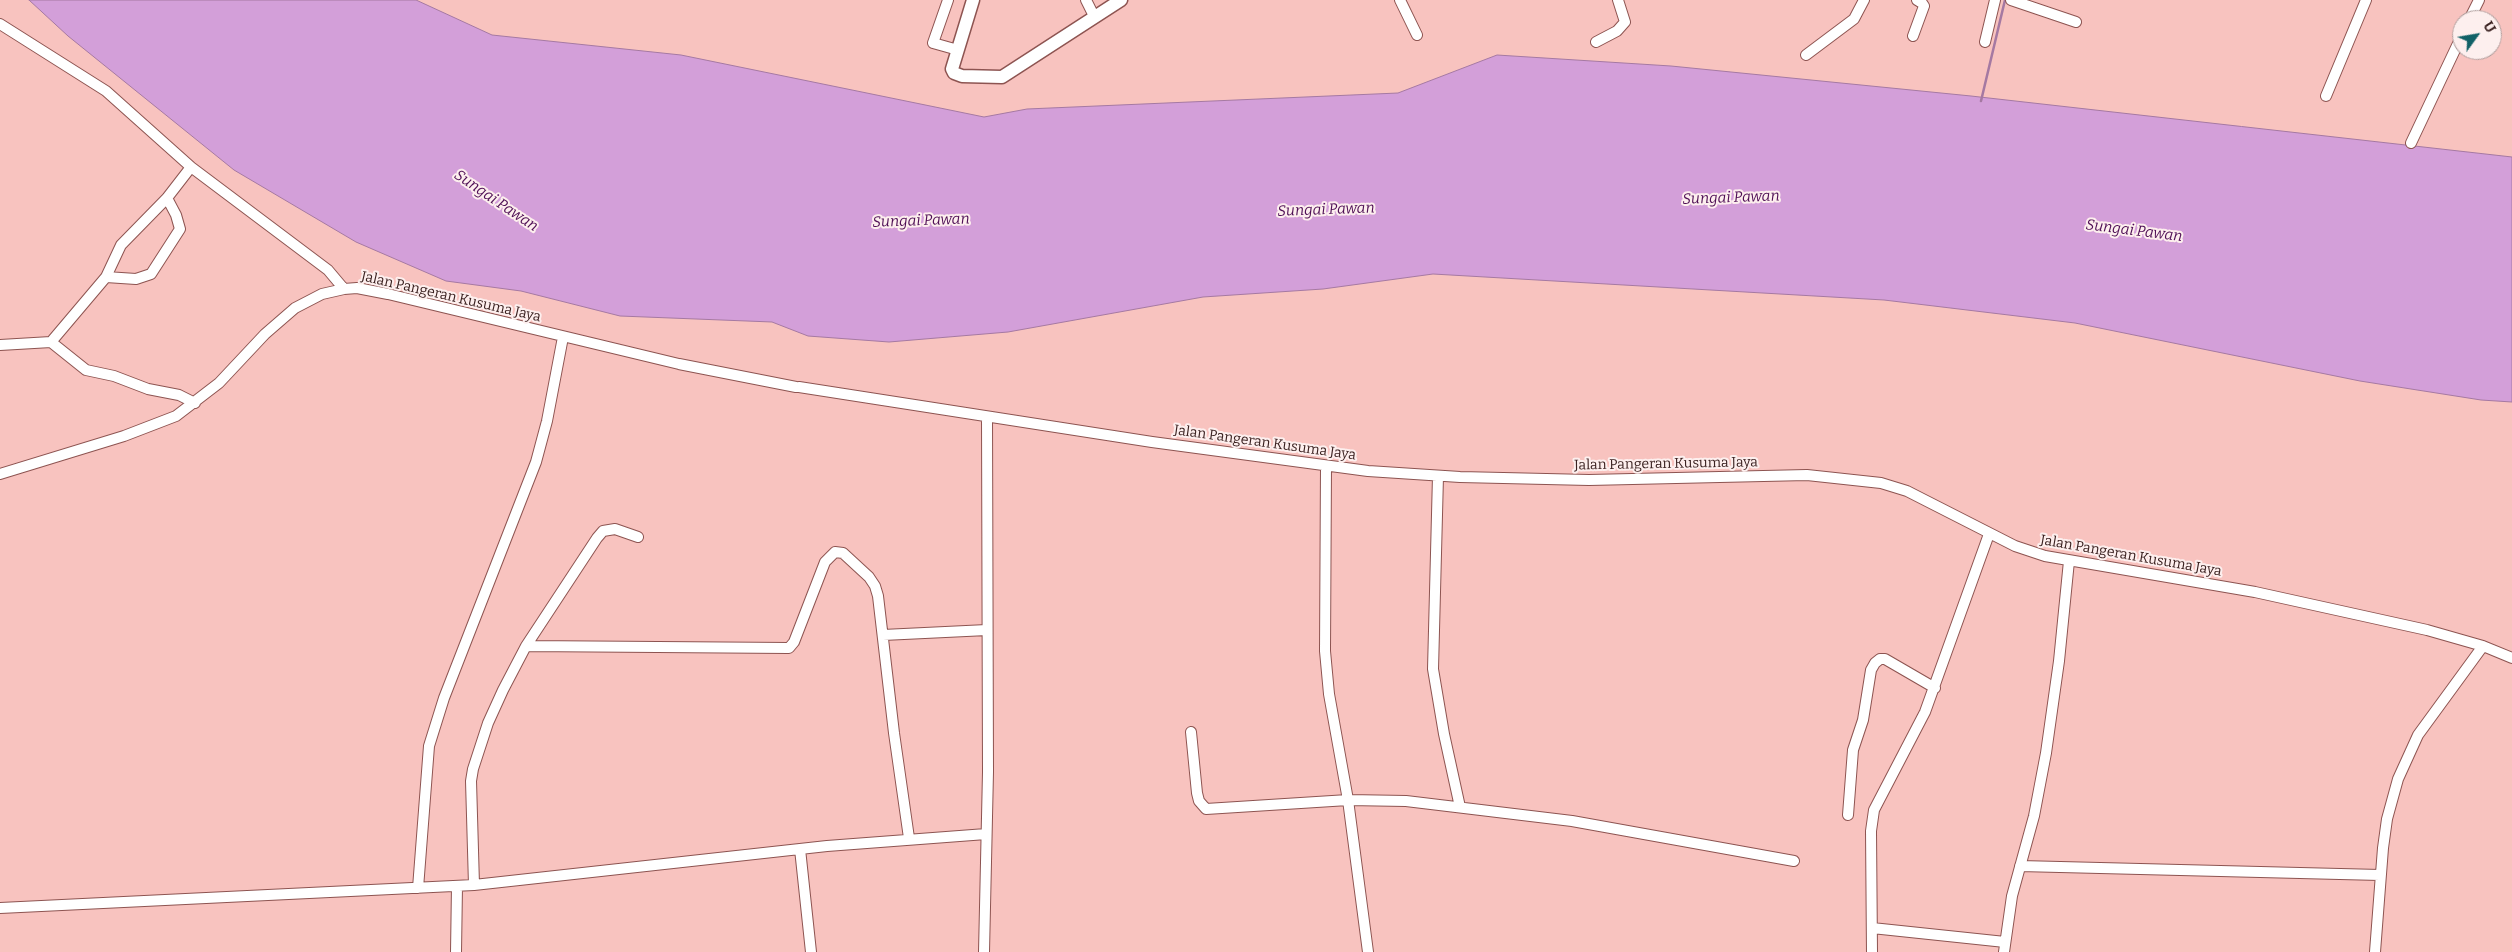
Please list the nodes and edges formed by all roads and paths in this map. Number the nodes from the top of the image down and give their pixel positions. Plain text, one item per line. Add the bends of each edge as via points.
1 (948, 0) edge
2 (973, 0) edge
3 (1086, 0) edge
4 (1121, 0) edge
5 (1400, 0) edge
6 (1618, 0) edge
7 (1864, 0) edge
8 (1917, 0) edge
9 (1995, 0) edge
10 (2011, 0) edge
11 (2366, 0) edge
12 (1094, 16) junction
13 (2076, 22) dead end
14 (0, 24) edge
15 (1417, 35) dead end
16 (1913, 36) dead end
17 (1596, 42) dead end
18 (1985, 42) dead end
19 (958, 50) junction
20 (1806, 55) dead end
21 (2452, 56) edge
22 (2326, 96) dead end
23 (2411, 143) dead end
24 (191, 167) junction
25 (166, 198) junction
26 (106, 277) junction
27 (344, 289) junction
28 (563, 337) junction
29 (51, 342) junction
30 (0, 344) edge
31 (195, 403) junction
32 (987, 417) junction
33 (1326, 466) junction
34 (0, 474) edge
35 (1438, 476) junction
36 (1989, 534) junction
37 (638, 537) dead end
38 (2068, 561) junction
39 (987, 630) junction
40 (884, 634) junction
41 (526, 646) junction
42 (2483, 646) junction
43 (2512, 658) edge
44 (1935, 688) junction
45 (1191, 732) dead end
46 (1348, 800) junction
47 (1460, 807) junction
48 (1848, 815) dead end
49 (986, 834) junction
50 (909, 838) junction
51 (800, 849) junction
52 (1794, 861) dead end
53 (2020, 866) junction
54 (2380, 875) junction
55 (474, 885) junction
56 (457, 886) junction
57 (418, 888) junction
58 (0, 908) edge
59 (1872, 928) junction
60 (2004, 947) edge
61 (456, 952) edge
62 (811, 952) edge
63 (984, 952) edge
64 (1368, 952) edge
65 (1872, 952) edge
66 (2375, 952) edge

1 - 19 street via 938,44
2 - 19 main road
3 - 12 street
4 - 12 main road
5 - 15 street
6 - 17 street via 1625,22 1617,31
7 - 20 street via 1854,19
8 - 16 street via 1924,6
9 - 18 street
10 - 13 street
11 - 22 street
12 - 19 main road via 1002,77 956,75 952,69
14 - 24 street via 106,91
21 - 23 street
24 - 25 street
24 - 27 street via 328,270
25 - 26 street via 121,245
25 - 26 street via 180,229 151,274 136,279
26 - 29 street
27 - 28 street, Jalan Pangeran Kusuma Jaya via 369,290
27 - 31 street, Jalan Pangeran Kusuma Jaya via 322,294 295,308
28 - 32 street, Jalan Pangeran Kusuma Jaya via 798,387
28 - 57 street via 536,462 444,698 429,746
29 - 30 street
29 - 31 street via 86,370 179,395
31 - 34 street, Jalan Pangeran Kusuma Jaya via 157,424
32 - 33 street, Jalan Pangeran Kusuma Jaya
32 - 39 street
33 - 35 street, Jalan Pangeran Kusuma Jaya
33 - 46 street via 1325,651 1329,694
35 - 36 street, Jalan Pangeran Kusuma Jaya via 1590,480 1775,474 1833,477 1895,487
35 - 47 street via 1434,669
36 - 38 street, Jalan Pangeran Kusuma Jaya via 2030,552
36 - 44 street
37 - 41 street via 615,529 603,531
38 - 42 street, Jalan Pangeran Kusuma Jaya via 2211,583 2427,630
38 - 53 street via 2046,753
39 - 40 street
39 - 49 street
40 - 41 street via 875,586 838,551 825,562 794,642 788,648
40 - 50 street
41 - 55 street via 488,723 473,769
42 - 43 street, Jalan Pangeran Kusuma Jaya
42 - 54 street via 2409,752 2391,801
44 - 48 street via 1886,659 1880,659 1870,670 1863,720 1853,750
44 - 59 street via 1914,736 1874,810 1871,832
45 - 46 street via 1197,793 1206,809
46 - 47 street via 1406,801
46 - 64 street
47 - 52 street via 1589,824
49 - 50 street
49 - 63 street
50 - 51 street
51 - 55 street
51 - 62 street
53 - 54 street
53 - 60 street
54 - 66 street
55 - 56 street
56 - 57 street
56 - 61 street
57 - 58 street
59 - 60 street
59 - 65 street

